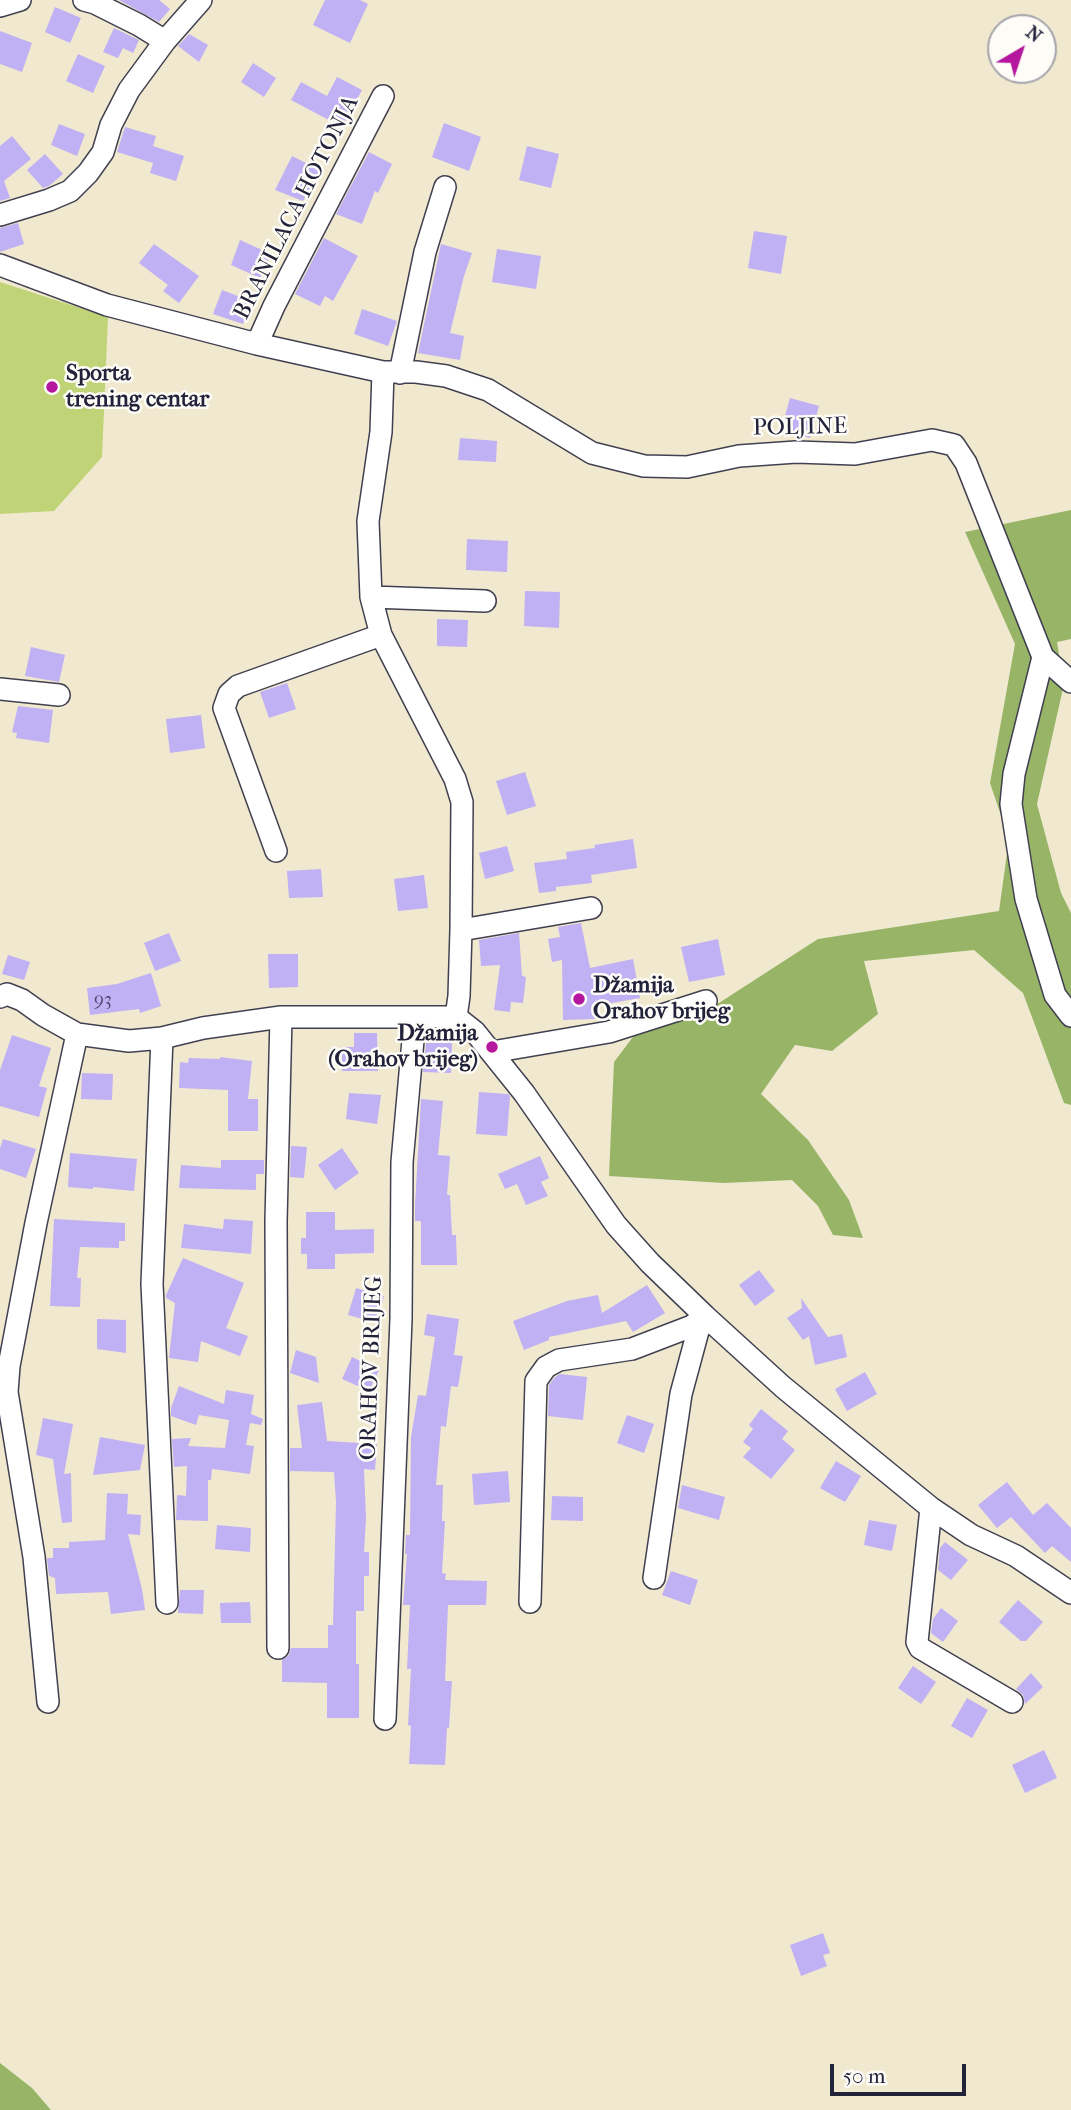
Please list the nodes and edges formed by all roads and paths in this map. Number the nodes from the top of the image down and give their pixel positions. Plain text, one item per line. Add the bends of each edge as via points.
1 (20, 0) edge
2 (85, 0) edge
3 (201, 0) edge
4 (0, 6) edge
5 (165, 41) junction
6 (383, 96) dead end
7 (445, 187) dead end
8 (0, 215) edge
9 (0, 265) edge
10 (257, 344) junction
11 (391, 372) junction
12 (371, 597) junction
13 (485, 601) dead end
14 (381, 635) junction
15 (1043, 657) junction
16 (1071, 682) edge
17 (0, 689) edge
18 (59, 695) dead end
19 (276, 851) dead end
20 (591, 908) dead end
21 (461, 930) junction
22 (0, 997) edge
23 (706, 1001) dead end
24 (1071, 1016) edge
25 (281, 1017) junction
26 (456, 1017) junction
27 (415, 1018) junction
28 (77, 1034) junction
29 (162, 1038) junction
30 (492, 1052) junction
31 (705, 1315) junction
32 (931, 1508) junction
33 (654, 1578) dead end
34 (1071, 1592) edge
35 (530, 1602) dead end
36 (167, 1603) dead end
37 (278, 1648) dead end
38 (48, 1702) dead end
39 (1012, 1702) dead end
40 (385, 1719) dead end

1 - 4 street
2 - 5 street
3 - 5 street
5 - 8 street via 130,90 103,152 88,173 70,191
6 - 10 street, BRANILACA HOTONJA
7 - 11 street
9 - 10 street, BRANILACA HOTONJA via 107,305
10 - 11 street, BRANILACA HOTONJA
11 - 12 street via 368,521
11 - 15 street, POLJINE via 446,376 488,390 592,453 644,466 688,467 739,456 796,452 855,454 932,440 954,445 966,463
12 - 13 street
12 - 14 street
14 - 19 street via 239,686 229,694 224,709
14 - 21 street via 455,779 462,802
15 - 16 street, POLJINE
15 - 24 street via 1011,804 1027,899 1055,995
17 - 18 street
20 - 21 street
21 - 26 street
22 - 28 street via 7,994 22,1000
23 - 30 street via 610,1032
25 - 27 street
25 - 29 street
25 - 37 street via 276,1221
26 - 27 street
26 - 30 street
27 - 40 street, ORAHOV BRIJEG via 402,1162 401,1319
28 - 29 street via 129,1041
28 - 38 street via 36,1223 7,1392 34,1557
29 - 36 street via 152,1284
30 - 31 street via 616,1226
31 - 32 street via 783,1388
31 - 33 street via 681,1394
31 - 35 street via 692,1326 632,1349 559,1360 546,1367 536,1381
32 - 34 street
32 - 39 street via 917,1642

